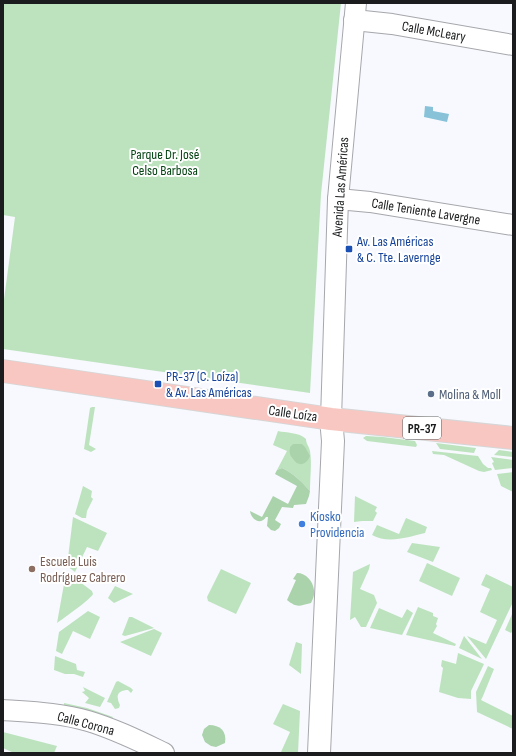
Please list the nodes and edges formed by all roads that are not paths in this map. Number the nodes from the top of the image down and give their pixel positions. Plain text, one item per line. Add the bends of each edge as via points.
1 (355, 12) edge
2 (513, 45) edge
3 (338, 199) junction
4 (513, 225) edge
5 (3, 371) edge
6 (331, 419) junction
7 (513, 438) edge
8 (3, 710) edge
9 (164, 753) edge
10 (319, 753) edge

1 - 2 street, Calle McLeary via 392,24
1 - 3 street, Avenida Las Américas
3 - 4 street, Calle Teniente Lavergne
3 - 6 street, Avenida Las Américas
5 - 6 main road, Calle Loíza / PR-37
6 - 7 main road, Calle Loíza / PR-37
6 - 10 street via 333,441
8 - 9 street, Calle Corona via 49,713 87,721 124,734

